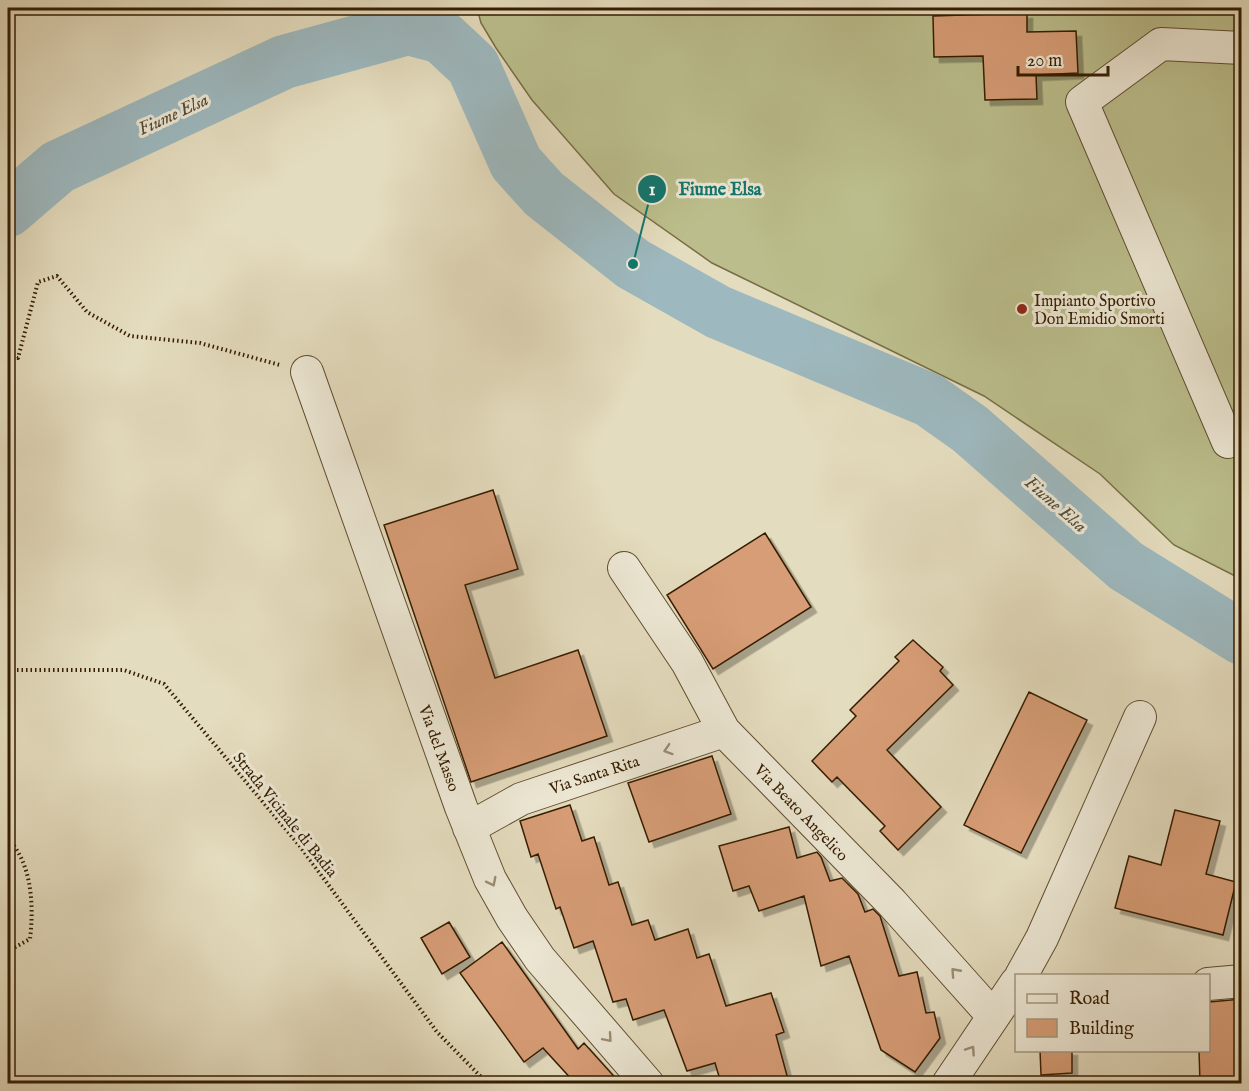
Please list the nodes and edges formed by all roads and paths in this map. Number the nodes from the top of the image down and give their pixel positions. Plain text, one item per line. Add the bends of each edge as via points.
1 (1242, 48) edge
2 (8, 357) edge
3 (307, 372) joint
4 (1228, 442) dead end
5 (624, 568) dead end
6 (8, 670) edge
7 (1140, 717) dead end
8 (723, 731) junction
9 (469, 828) junction
10 (8, 839) edge
11 (8, 951) edge
12 (1022, 974) edge
13 (1242, 981) edge
14 (1210, 984) edge
15 (1011, 993) edge
16 (488, 1083) edge
17 (648, 1083) edge
18 (948, 1083) edge

1 - 4 street via 1161,44 1082,102
2 - 3 path via 18,358 38,282 57,276 87,312 130,336 200,343
3 - 9 street, Via del Masso
5 - 8 street, Via Beato Angelico via 696,678
6 - 16 path, Strada Vicinale di Badia via 124,670 164,684 299,845 437,1032
7 - 12 street via 1042,938
8 -> 9 street, Via Santa Rita via 521,799
15 -> 8 street, Via Beato Angelico via 891,903
9 -> 17 street, Via del Masso via 490,879 526,940
10 - 11 path via 20,851 34,910 30,939
13 - 14 street
18 -> 15 street

